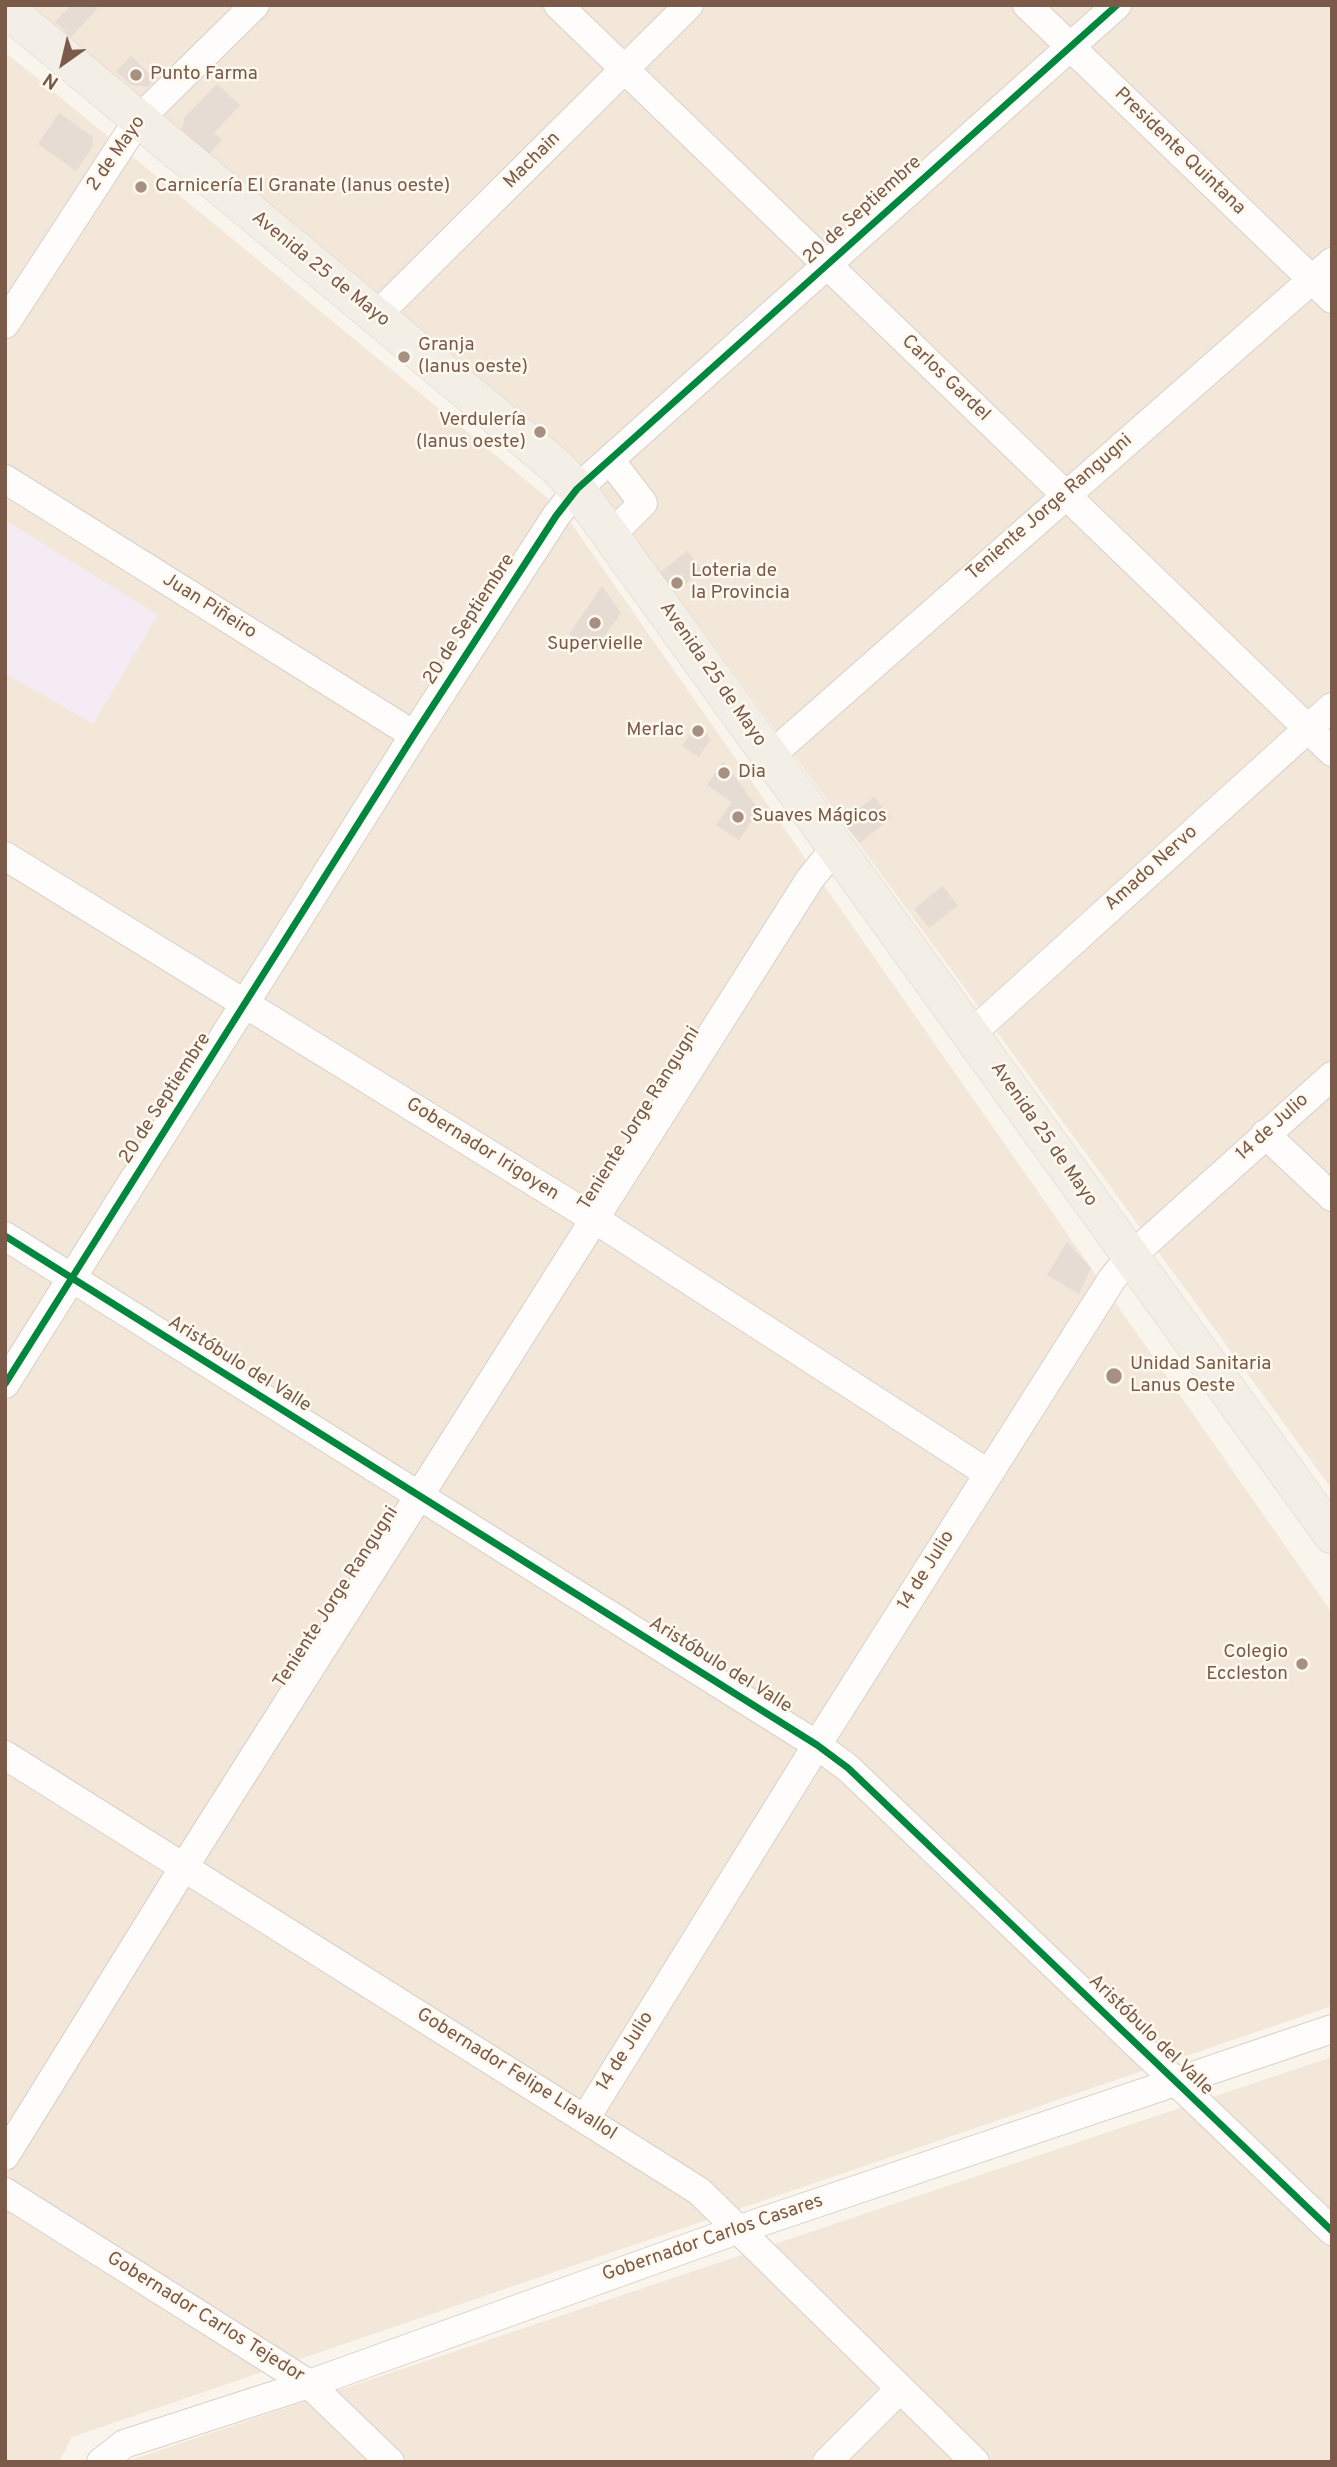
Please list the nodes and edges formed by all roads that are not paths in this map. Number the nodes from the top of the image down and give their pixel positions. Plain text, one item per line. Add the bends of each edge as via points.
1 (255, 5) edge
2 (558, 5) edge
3 (689, 5) edge
4 (1027, 5) edge
5 (1117, 5) edge
6 (5, 8) edge
7 (1070, 46) junction
8 (626, 70) junction
9 (138, 120) junction
10 (826, 265) junction
11 (1322, 271) edge
12 (1332, 299) edge
13 (376, 316) junction
14 (5, 324) edge
15 (610, 460) junction
16 (5, 479) edge
17 (577, 489) junction
18 (1065, 494) junction
19 (611, 534) junction
20 (1332, 707) edge
21 (1307, 728) junction
22 (414, 735) junction
23 (1332, 752) edge
24 (770, 756) junction
25 (835, 848) junction
26 (5, 856) edge
27 (246, 1004) junction
28 (972, 1033) junction
29 (1332, 1076) edge
30 (1265, 1134) junction
31 (1332, 1197) edge
32 (596, 1220) junction
33 (5, 1236) edge
34 (1129, 1258) junction
35 (71, 1277) junction
36 (5, 1384) edge
37 (989, 1474) junction
38 (420, 1497) junction
39 (1332, 1535) edge
40 (817, 1745) junction
41 (5, 1755) edge
42 (184, 1867) junction
43 (1332, 2029) edge
44 (1174, 2082) junction
45 (585, 2119) junction
46 (5, 2156) edge
47 (5, 2192) edge
48 (737, 2230) junction
49 (1332, 2231) edge
50 (309, 2384) junction
51 (899, 2390) junction
52 (101, 2462) edge
53 (390, 2462) edge
54 (827, 2462) edge
55 (975, 2462) edge

1 - 9 street, 2 de Mayo
2 - 8 street, Carlos Gardel
3 - 8 street, Machain
4 - 7 street, Presidente Quintana
5 - 7 street, 20 de Septiembre
6 - 9 main road, Avenida 25 de Mayo
7 - 10 street, 20 de Septiembre
7 - 11 street, Presidente Quintana
8 - 10 street, Carlos Gardel
8 - 13 street, Machain
9 - 13 main road, Avenida 25 de Mayo
9 - 14 street, 2 de Mayo
10 - 15 street, 20 de Septiembre
10 - 18 street, Carlos Gardel
11 - 12 street, Presidente Quintana
11 - 18 street, Teniente Jorge Rangugni
13 - 17 main road, Avenida 25 de Mayo via 556,466
15 - 17 street, 20 de Septiembre
15 - 19 street via 643,503
16 - 22 street, Juan Piñeiro
17 - 19 main road, Avenida 25 de Mayo
17 - 22 street, 20 de Septiembre
18 - 21 street, Carlos Gardel
18 - 24 street, Teniente Jorge Rangugni
19 - 24 main road, Avenida 25 de Mayo
20 - 21 street, Amado Nervo
21 - 23 street, Carlos Gardel
21 - 28 street, Amado Nervo
22 - 27 street, 20 de Septiembre
24 - 25 main road, Avenida 25 de Mayo
25 - 28 main road, Avenida 25 de Mayo
25 - 32 street, Teniente Jorge Rangugni via 810,879
26 - 27 street, Gobernador Irigoyen
27 - 32 street, Gobernador Irigoyen
27 - 35 street, 20 de Septiembre
28 - 34 main road, Avenida 25 de Mayo
29 - 30 street, 14 de Julio
30 - 31 street
30 - 34 street, 14 de Julio
32 - 37 street, Gobernador Irigoyen
32 - 38 street, Teniente Jorge Rangugni
33 - 35 street, Aristóbulo del Valle
34 - 37 street, 14 de Julio
34 - 39 main road, Avenida 25 de Mayo
35 - 36 street, 20 de Septiembre
35 - 38 street, Aristóbulo del Valle
37 - 40 street, 14 de Julio
38 - 40 street, Aristóbulo del Valle
38 - 42 street, Teniente Jorge Rangugni
40 - 44 street, Aristóbulo del Valle via 848,1768
40 - 45 street, 14 de Julio
41 - 42 street, Gobernador Felipe Llavallol
42 - 45 street, Gobernador Felipe Llavallol
42 - 46 street, Teniente Jorge Rangugni
43 - 44 street, Gobernador Carlos Casares
44 - 48 street, Gobernador Carlos Casares
44 - 49 street, Aristóbulo del Valle
45 - 48 street, Gobernador Felipe Llavallol via 699,2191
47 - 50 street, Gobernador Carlos Tejedor
48 - 50 street, Gobernador Carlos Casares
48 - 51 street, Gobernador Felipe Llavallol
50 - 52 street, Gobernador Carlos Casares via 124,2444
50 - 53 street, Gobernador Carlos Tejedor
51 - 54 street
51 - 55 street, Gobernador Felipe Llavallol

